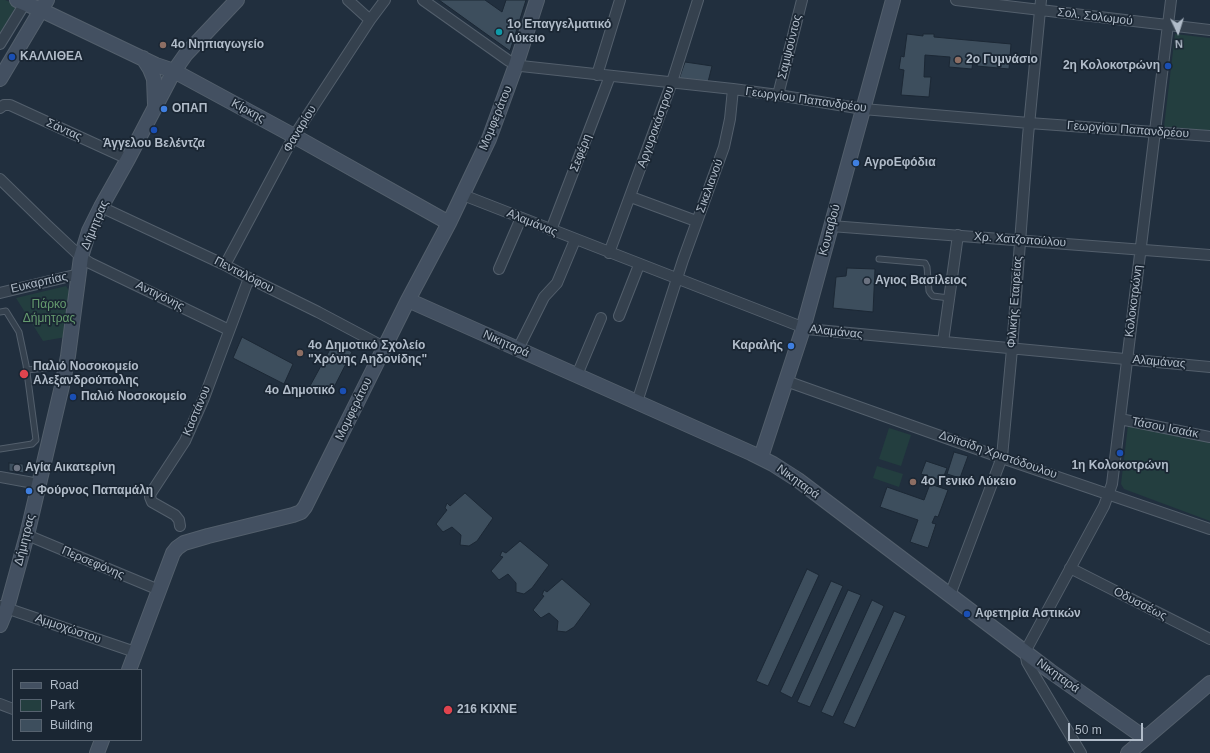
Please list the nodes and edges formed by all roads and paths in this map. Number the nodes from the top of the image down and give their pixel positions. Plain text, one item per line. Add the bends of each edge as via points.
1 (348, 0) edge
2 (385, 0) edge
3 (423, 0) edge
4 (537, 0) edge
5 (620, 0) edge
6 (698, 0) edge
7 (802, 0) edge
8 (893, 0) edge
9 (956, 0) edge
10 (1171, 0) edge
11 (23, 1) edge
12 (230, 2) edge
13 (44, 5) edge
14 (1040, 5) edge
15 (370, 20) junction
16 (1168, 26) junction
17 (1210, 30) edge
18 (0, 44) edge
19 (143, 58) junction
20 (516, 65) junction
21 (174, 71) junction
22 (597, 75) junction
23 (610, 76) junction
24 (0, 78) edge
25 (672, 82) junction
26 (733, 89) junction
27 (778, 95) junction
28 (155, 106) junction
29 (0, 108) edge
30 (863, 109) junction
31 (1029, 123) junction
32 (1155, 132) junction
33 (294, 136) junction
34 (1210, 136) edge
35 (128, 159) junction
36 (0, 179) edge
37 (462, 195) junction
38 (631, 196) junction
39 (100, 207) junction
40 (521, 218) junction
41 (696, 221) junction
42 (449, 223) junction
43 (831, 226) junction
44 (551, 230) junction
45 (958, 235) junction
46 (575, 240) junction
47 (1020, 240) junction
48 (1141, 249) junction
49 (609, 253) junction
50 (1210, 255) edge
51 (879, 259) dead end
52 (86, 260) junction
53 (225, 265) junction
54 (639, 265) junction
55 (499, 269) dead end
56 (79, 274) junction
57 (249, 278) junction
58 (676, 280) junction
59 (0, 293) edge
60 (949, 298) junction
61 (408, 300) junction
62 (0, 312) edge
63 (619, 316) dead end
64 (601, 318) dead end
65 (803, 328) junction
66 (229, 330) junction
67 (943, 342) junction
68 (384, 347) junction
69 (518, 349) junction
70 (1012, 349) junction
71 (1127, 359) junction
72 (66, 366) junction
73 (1210, 366) edge
74 (27, 370) junction
75 (577, 375) junction
76 (786, 381) junction
77 (636, 402) junction
78 (1120, 419) junction
79 (1210, 437) edge
80 (0, 449) edge
81 (761, 457) junction
82 (1002, 458) junction
83 (0, 477) edge
84 (39, 484) junction
85 (1109, 494) junction
86 (180, 526) dead end
87 (1210, 528) edge
88 (27, 535) junction
89 (1070, 568) junction
90 (159, 590) junction
91 (950, 595) junction
92 (4, 607) edge
93 (0, 625) edge
94 (1210, 639) edge
95 (135, 652) junction
96 (1025, 652) junction
97 (129, 669) edge
98 (1210, 683) edge
99 (0, 704) edge
100 (12, 709) edge
101 (1145, 738) junction
102 (102, 741) edge
103 (97, 753) edge
104 (1081, 753) edge
105 (1128, 753) edge

1 - 15 street
2 - 15 street, Φαναρίου
3 - 20 street, Γεωργίου Παπανδρέου
4 - 20 street, Μομφεράτου
5 - 22 street
6 - 25 street, Αργυροκάστρου
7 - 27 street, Σαμψούντος
8 - 30 street, Κουταβού
9 - 14 street, Σολ. Σολωμού
10 - 16 street, Κολοκοτρώνη
11 - 13 street, Κίρκης
11 - 18 street
12 - 21 street, Δήμητρας
13 - 19 street, Κίρκης
13 - 24 street
14 - 16 street, Σολ. Σολωμού
14 - 31 street, Φιλικής Εταιρείας
15 - 33 street, Φαναρίου
16 - 17 street, Σολ. Σολωμού
16 - 32 street, Κολοκοτρώνη
19 - 21 street, Κίρκης
19 - 28 street via 154,79
20 - 22 street, Γεωργίου Παπανδρέου
20 - 37 street, Μομφεράτου via 489,139
21 - 28 street, Δήμητρας
21 - 33 street, Κίρκης
22 - 23 street, Γεωργίου Παπανδρέου
23 - 25 street, Γεωργίου Παπανδρέου
23 - 44 street, Σεφέρη
25 - 26 street, Γεωργίου Παπανδρέου
25 - 38 street, Αργυροκάστρου
26 - 27 street, Γεωργίου Παπανδρέου
26 - 41 street, Σικελιανού via 724,147
27 - 30 street, Γεωργίου Παπανδρέου
28 - 35 street, Δήμητρας
29 - 35 street, Σάντας via 10,105
30 - 31 street, Γεωργίου Παπανδρέου
30 - 43 street, Κουταβού
31 - 32 street, Γεωργίου Παπανδρέου
31 - 47 street, Φιλικής Εταιρείας
32 - 34 street, Γεωργίου Παπανδρέου
32 - 48 street, Κολοκοτρώνη
33 - 42 street, Κίρκης
33 - 53 street, Φαναρίου
35 - 39 street, Δήμητρας
36 - 52 street, Αντιγόνης
37 - 40 street, Αλαμάνας
37 - 42 street, Μομφεράτου
38 - 41 street
38 - 49 street, Αργυροκάστρου
39 - 52 street, Δήμητρας via 89,231
39 - 53 street, Πενταλόφου
40 - 44 street, Αλαμάνας
40 - 55 street
41 - 58 street, Σικελιανού
42 - 61 street, Μομφεράτου
43 - 45 street, Χρ. Χατζοπούλου
43 - 65 street, Κουταβού
44 - 46 street, Αλαμάνας
45 - 47 street, Χρ. Χατζοπούλου
45 - 60 street
46 - 49 street, Αλαμάνας
46 - 69 street via 557,282 544,297
47 - 48 street, Χρ. Χατζοπούλου
47 - 70 street, Φιλικής Εταιρείας
48 - 50 street, Χρ. Χατζοπούλου
48 - 71 street, Κολοκοτρώνη
49 - 54 street, Αλαμάνας
51 - 60 lane via 924,262 931,294
52 - 56 street, Δήμητρας
52 - 66 street, Αντιγόνης
53 - 57 street, Πενταλόφου
54 - 58 street, Αλαμάνας
54 - 63 street
56 - 59 street, Ευκαρπίας
56 - 72 street, Δήμητρας
57 - 66 street, Καστάνου
57 - 68 street, Πενταλόφου
58 - 65 street, Αλαμάνας
58 - 77 street, Σικελιανού
60 - 67 street
61 - 68 street, Μομφεράτου
61 - 69 street, Νικηταρά
62 - 74 lane via 6,311 19,332
64 - 75 street
65 - 67 street, Αλαμάνας
65 - 76 street, Κουταβού
66 - 86 street, Καστάνου via 185,441 150,497 152,502 175,516
67 - 70 street, Αλαμάνας
68 - 90 street, Μομφεράτου via 301,512 184,543 173,553
69 - 75 street, Νικηταρά
70 - 71 street, Αλαμάνας
70 - 82 street, Φιλικής Εταιρείας
71 - 73 street, Αλαμάνας
71 - 78 street, Κολοκοτρώνη
72 - 74 lane
72 - 84 street, Δήμητρας
74 - 80 lane via 36,440 32,444
75 - 77 street, Νικηταρά
76 - 81 street, Κουταβού
76 - 82 street, Δοϊτσίδη Χριστόδουλου
77 - 81 street, Νικηταρά
78 - 79 street, Τάσου Ισαάκ
78 - 85 street, Κολοκοτρώνη
81 - 91 street, Νικηταρά via 798,480
82 - 85 street, Δοϊτσίδη Χριστόδουλου
82 - 91 street, Φιλικής Εταιρείας
83 - 84 street
84 - 88 street, Δήμητρας
85 - 87 street, Δοϊτσίδη Χριστόδουλου
85 - 89 street, Κολοκοτρώνη
88 - 90 street, Περσεφόνης
88 - 92 street, Δήμητρας
89 - 94 street, Οδυσσέως
89 - 96 street, Κολοκοτρώνη
90 - 95 street, Μομφεράτου
91 - 96 street, Νικηταρά
92 - 93 street, Δήμητρας
92 - 95 street, Αμμοχώστου
95 - 97 street, Μομφεράτου
96 - 101 street, Νικηταρά
96 - 104 street via 1031,669
98 - 101 street
99 - 100 street
101 - 105 street
102 - 103 street

